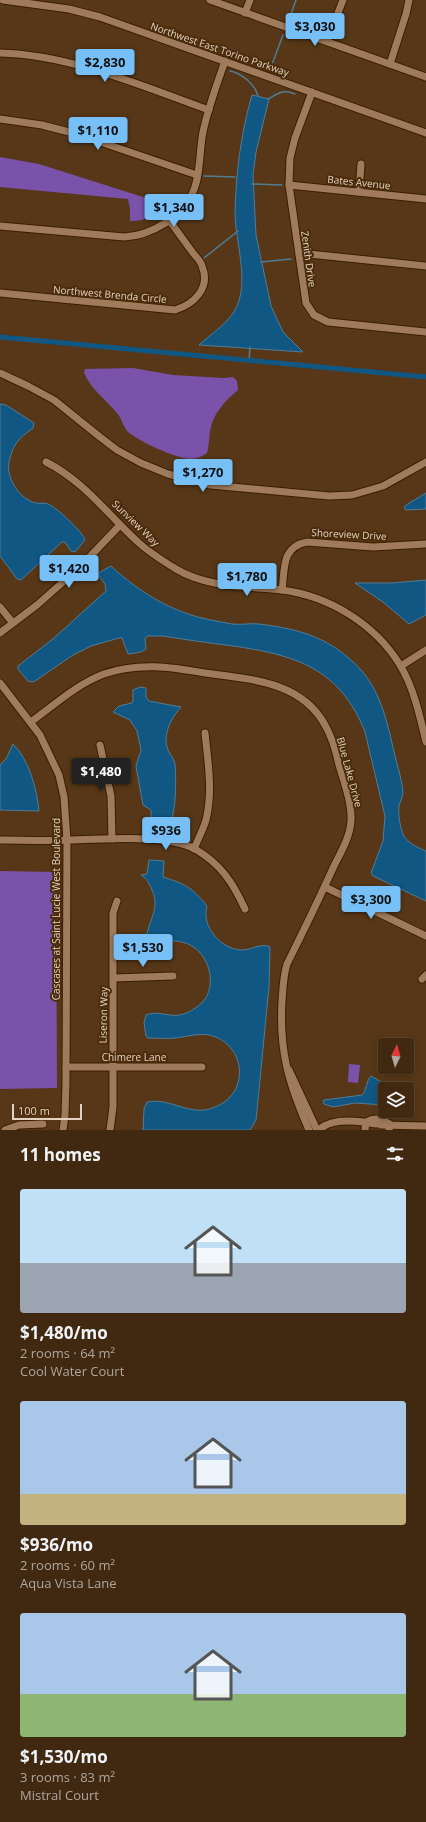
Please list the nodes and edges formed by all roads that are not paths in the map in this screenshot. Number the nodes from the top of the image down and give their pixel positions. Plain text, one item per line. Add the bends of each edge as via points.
1 (3, 0) edge
2 (210, 0) edge
3 (250, 0) edge
4 (343, 0) edge
5 (409, 0) edge
6 (36, 2) edge
7 (245, 13) junction
8 (327, 41) junction
9 (0, 53) edge
10 (225, 61) junction
11 (390, 64) junction
12 (426, 77) edge
13 (312, 92) junction
14 (209, 110) junction
15 (0, 119) edge
16 (426, 133) edge
17 (362, 164) dead end
18 (197, 175) junction
19 (289, 186) junction
20 (359, 192) junction
21 (426, 199) edge
22 (169, 220) junction
23 (0, 226) edge
24 (299, 253) junction
25 (426, 266) edge
26 (0, 293) edge
27 (426, 332) edge
28 (0, 373) edge
29 (46, 462) dead end
30 (426, 462) edge
31 (120, 525) junction
32 (426, 544) edge
33 (282, 590) junction
34 (0, 607) edge
35 (13, 623) junction
36 (0, 633) edge
37 (426, 650) edge
38 (401, 666) junction
39 (0, 683) edge
40 (31, 722) junction
41 (205, 733) dead end
42 (426, 742) edge
43 (100, 745) dead end
44 (112, 839) junction
45 (0, 840) edge
46 (67, 840) junction
47 (194, 849) junction
48 (325, 887) junction
49 (117, 901) dead end
50 (245, 909) dead end
51 (426, 936) edge
52 (173, 976) dead end
53 (114, 978) junction
54 (66, 1067) junction
55 (113, 1067) junction
56 (202, 1067) dead end
57 (301, 1101) junction
58 (42, 1124) dead end
59 (366, 1126) edge
60 (426, 1126) edge
61 (390, 1127) edge
62 (5, 1130) edge
63 (63, 1130) edge
64 (110, 1130) edge
65 (309, 1130) edge
66 (318, 1130) edge

1 - 6 street, Northwest East Torino Parkway
2 - 7 street
3 - 7 street
4 - 8 street
5 - 11 street
6 - 10 street, Northwest East Torino Parkway via 100,17
7 - 8 street
8 - 11 street
9 - 14 street via 57,60 95,70
10 - 13 street, Northwest East Torino Parkway
10 - 14 street
11 - 12 street
13 - 16 street, Northwest East Torino Parkway
13 - 19 street, Zenith Drive via 290,158
14 - 18 street
15 - 18 street via 42,124
17 - 20 street
18 - 22 street via 194,191 187,203
19 - 20 street, Bates Avenue
19 - 24 street, Zenith Drive
20 - 21 street, Bates Avenue
22 - 23 street via 138,237
22 - 26 street, Northwest Brenda Circle via 202,266 204,278 201,292 186,307 175,310
24 - 25 street
24 - 27 street, Zenith Drive via 306,303 318,318 338,324
28 - 30 street via 54,400 116,450 168,474 211,485 329,496 352,495 383,486
29 - 31 street, Sunview Way via 82,485
31 - 33 street, Sunview Way via 159,558 196,578 218,584
31 - 35 street via 80,567
32 - 33 street, Shoreview Drive via 373,547 307,542 298,544 290,550 286,561
33 - 38 street, Sunview Way via 326,602 344,611 364,624 380,639
34 - 35 street
35 - 36 street
37 - 38 street
38 - 42 street, Sunview Way via 410,686
39 - 40 street, Cascases at Saint Lucie West Boulevard
40 - 46 street, Cascases at Saint Lucie West Boulevard via 59,775 64,797
40 - 48 street, Blue Lake Drive via 90,680 137,666 181,669 266,682 299,696 325,724 333,742 350,810 349,832
41 - 47 street via 209,765 209,804
43 - 44 street via 111,796
44 - 46 street
44 - 47 street via 166,841
45 - 46 street
46 - 54 street, Cascases at Saint Lucie West Boulevard
47 - 50 street via 209,858 232,883
48 - 51 street
48 - 57 street, Blue Lake Drive via 284,974 281,1041 291,1086
49 - 53 street, Liseron Way via 113,913
52 - 53 street
53 - 55 street, Liseron Way
54 - 55 street, Chimere Lane
54 - 63 street, Cascases at Saint Lucie West Boulevard
55 - 56 street, Chimere Lane
55 - 64 street, Liseron Way
57 - 65 street, Blue Lake Drive
57 - 66 street, Blue Lake Drive
58 - 62 street via 19,1125
59 - 61 street via 379,1124
59 - 61 street via 373,1119 383,1120
59 - 66 street via 336,1123
60 - 61 street

